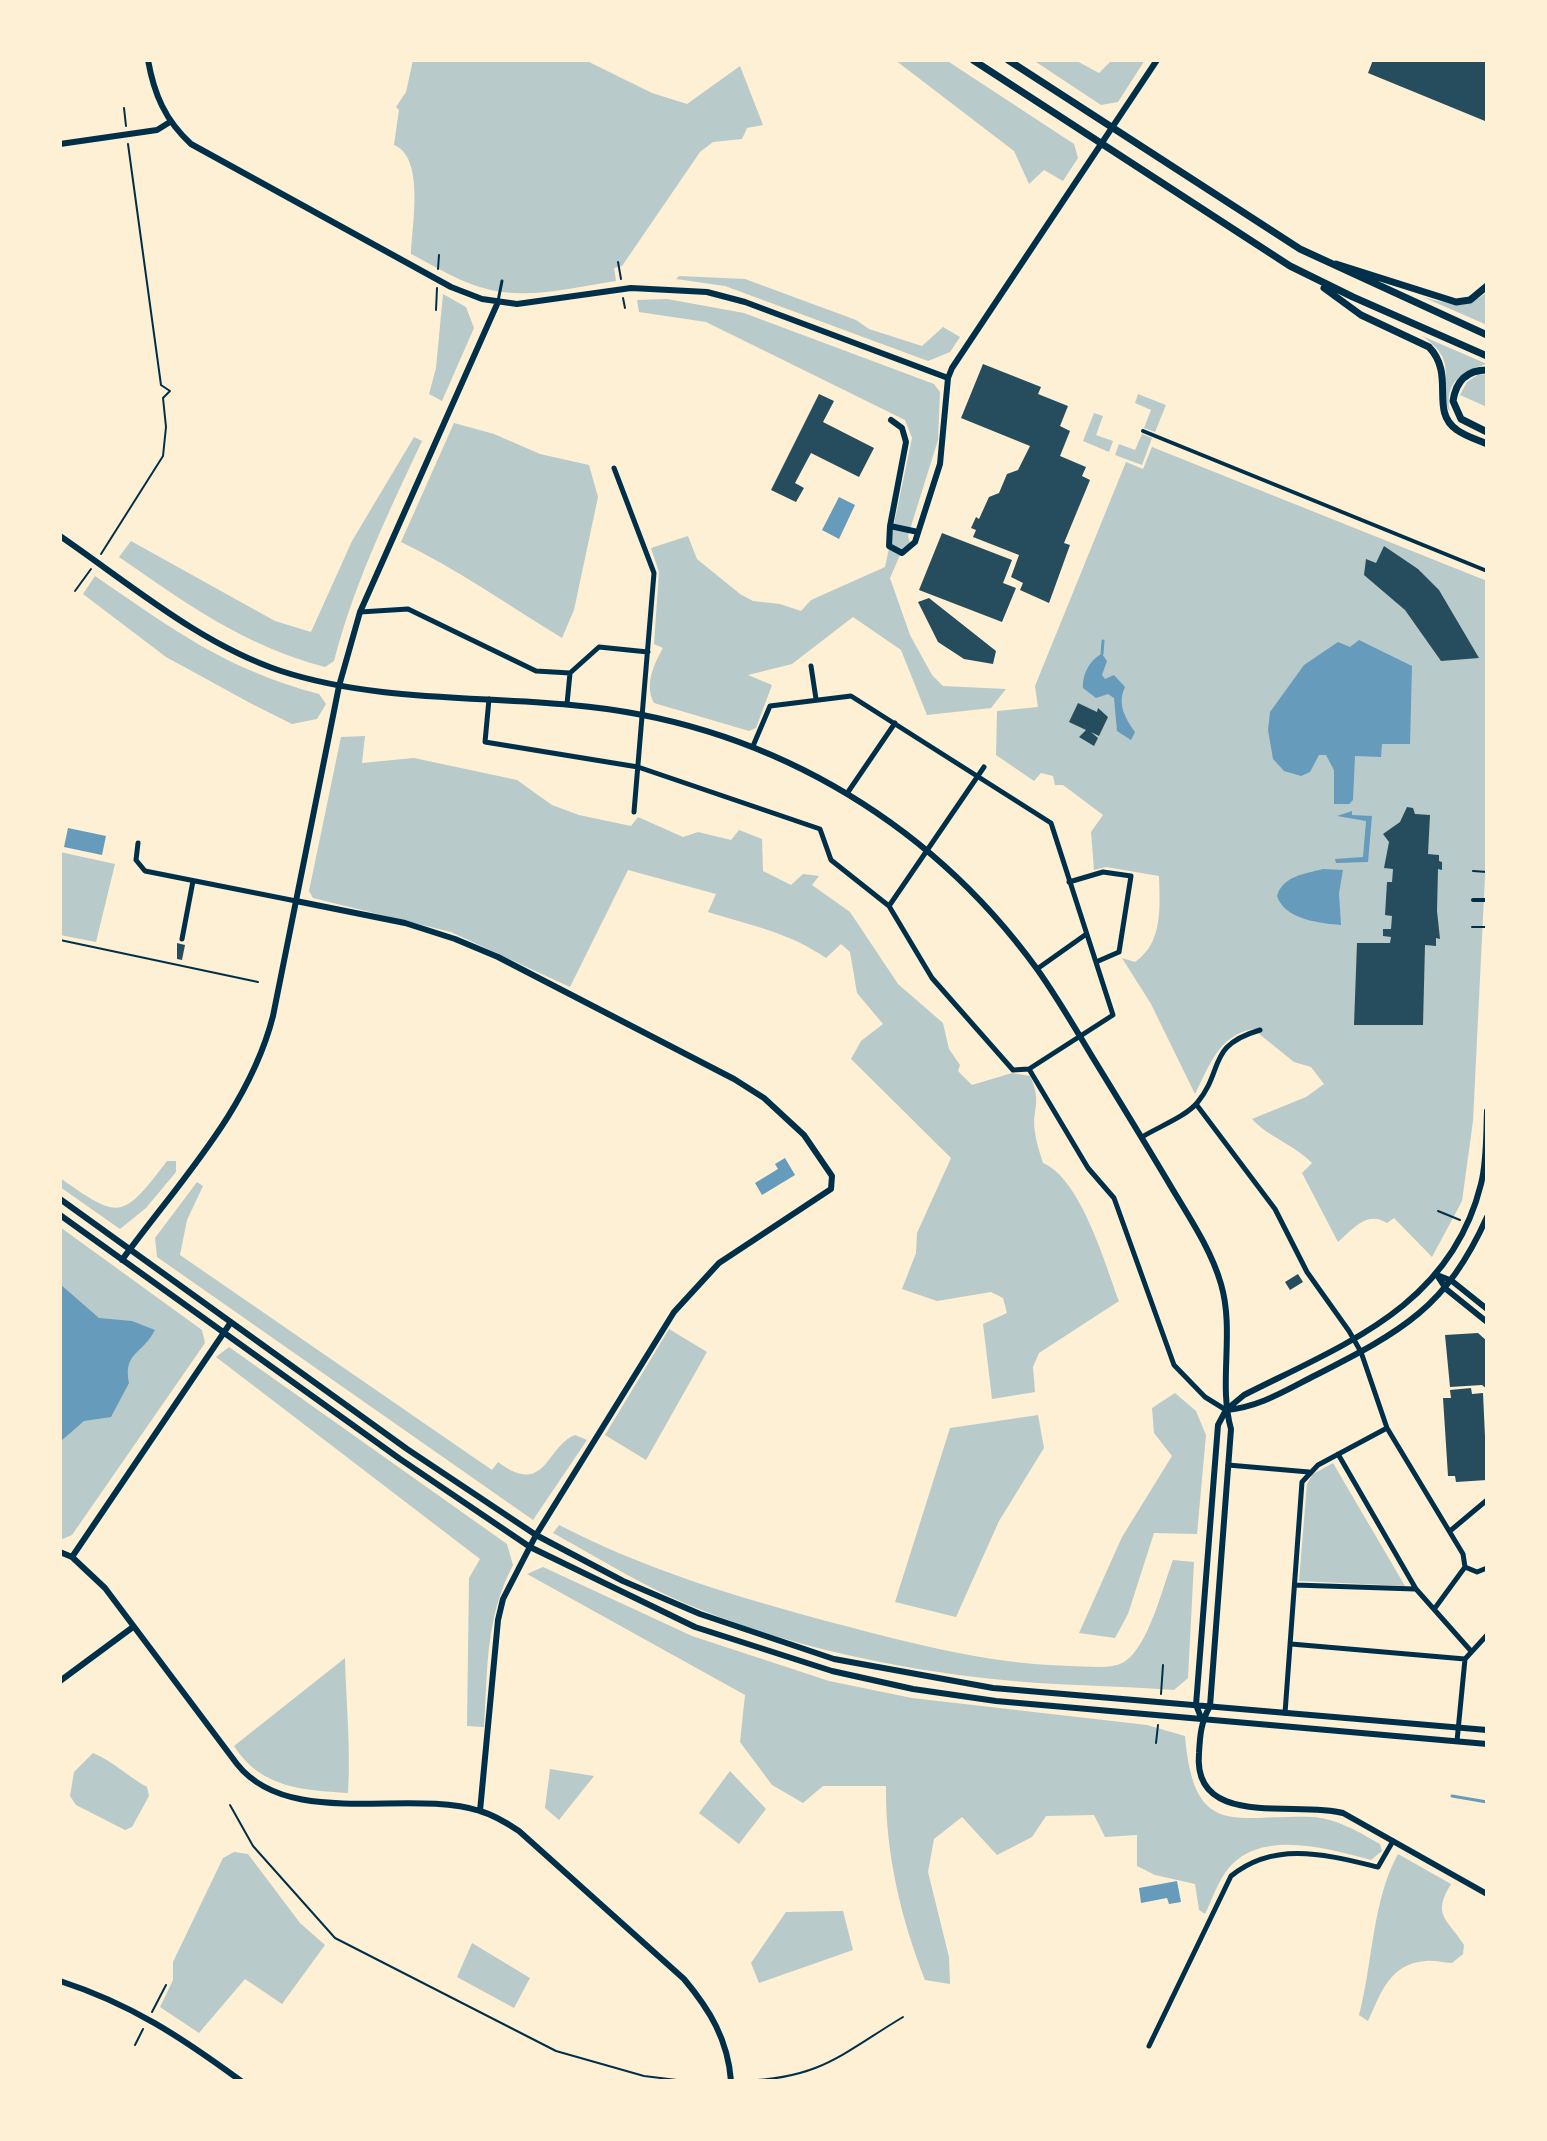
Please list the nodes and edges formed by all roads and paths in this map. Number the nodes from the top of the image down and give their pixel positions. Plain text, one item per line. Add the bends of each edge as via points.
1 (148, 60) edge
2 (973, 60) edge
3 (1008, 60) edge
4 (1157, 60) edge
5 (170, 122) junction
6 (1112, 128) junction
7 (60, 144) edge
8 (1101, 144) junction
9 (130, 161) dead end
10 (1317, 259) junction
11 (1308, 276) junction
12 (502, 281) dead end
13 (1487, 286) edge
14 (498, 302) junction
15 (1487, 335) edge
16 (1487, 356) edge
17 (1487, 370) edge
18 (948, 378) junction
19 (891, 420) dead end
20 (1143, 431) dead end
21 (1487, 432) edge
22 (1487, 444) edge
23 (614, 468) dead end
24 (890, 526) junction
25 (118, 529) dead end
26 (918, 532) junction
27 (60, 536) edge
28 (1487, 571) edge
29 (360, 612) junction
30 (648, 652) junction
31 (811, 666) dead end
32 (570, 673) junction
33 (339, 686) junction
34 (489, 699) junction
35 (816, 699) junction
36 (567, 704) junction
37 (644, 715) junction
38 (895, 723) junction
39 (753, 746) junction
40 (638, 767) junction
41 (984, 767) dead end
42 (978, 774) junction
43 (848, 792) junction
44 (634, 812) dead end
45 (138, 843) dead end
46 (927, 850) junction
47 (1473, 871) dead end
48 (1487, 872) edge
49 (193, 881) junction
50 (1069, 882) junction
51 (1473, 900) dead end
52 (1487, 900) edge
53 (296, 901) junction
54 (889, 906) junction
55 (1472, 927) dead end
56 (1487, 927) edge
57 (1085, 934) junction
58 (182, 939) dead end
59 (60, 940) edge
60 (1096, 962) junction
61 (1037, 969) junction
62 (258, 982) dead end
63 (1260, 1030) dead end
64 (1080, 1036) junction
65 (1029, 1069) junction
66 (1196, 1104) junction
67 (1487, 1115) edge
68 (1142, 1137) junction
69 (60, 1199) edge
70 (60, 1215) edge
71 (1487, 1217) edge
72 (130, 1249) junction
73 (122, 1260) junction
74 (1437, 1275) junction
75 (1452, 1281) junction
76 (1446, 1289) junction
77 (1487, 1309) edge
78 (231, 1322) junction
79 (1487, 1322) edge
80 (223, 1333) junction
81 (1353, 1339) junction
82 (1361, 1352) junction
83 (1226, 1410) junction
84 (1387, 1428) junction
85 (1338, 1454) junction
86 (1228, 1465) junction
87 (1309, 1472) junction
88 (1487, 1500) edge
89 (1450, 1531) junction
90 (536, 1535) junction
91 (1208, 1543) junction
92 (1222, 1545) junction
93 (530, 1547) junction
94 (60, 1552) edge
95 (72, 1557) junction
96 (1465, 1567) junction
97 (1487, 1568) edge
98 (1295, 1585) junction
99 (1416, 1589) junction
100 (1435, 1608) junction
101 (133, 1627) junction
102 (1487, 1635) edge
103 (1291, 1644) junction
104 (1471, 1651) junction
105 (1465, 1659) junction
106 (60, 1681) edge
107 (1196, 1705) junction
108 (1210, 1706) junction
109 (1285, 1713) junction
110 (1202, 1720) junction
111 (1459, 1728) junction
112 (1487, 1730) edge
113 (1457, 1741) junction
114 (1487, 1744) edge
115 (230, 1805) dead end
116 (480, 1811) junction
117 (1393, 1841) junction
118 (1487, 1894) edge
119 (60, 1981) edge
120 (903, 2017) dead end
121 (1149, 2046) dead end
122 (761, 2080) edge
123 (241, 2081) edge
124 (685, 2081) edge
125 (731, 2081) edge
126 (743, 2081) edge

1 - 5 street
2 - 8 main road
3 - 6 main road
4 - 6 street
5 - 7 street via 157,130
5 - 14 street via 204,152 451,287
6 - 8 street
6 - 10 main road
8 - 11 main road
8 - 18 street
9 - 25 path via 161,385 170,391 163,398 163,456
10 - 13 main road via 1456,302 1470,300
10 - 15 main road
11 - 16 main road
11 - 22 main road via 1361,315 1429,347 1441,366 1442,401 1450,424
12 - 14 lane
14 - 18 street via 537,303 631,288 707,292
14 - 29 street
17 - 21 main road via 1460,381 1453,401 1461,419
18 - 26 street via 942,454
19 - 24 street via 902,428 906,442
20 - 28 street
23 - 30 street via 654,573
24 - 26 street
24 - 26 street via 889,546 898,553 910,550
27 - 33 street via 219,643 281,671
29 - 32 street via 408,609 536,671
29 - 33 street
30 - 32 street via 599,647
30 - 37 street
31 - 35 street
32 - 36 street
33 - 34 street
33 - 53 street
34 - 36 street
34 - 40 street via 485,742
35 - 38 street via 851,696
35 - 39 street via 770,706
36 - 37 street
37 - 39 street
37 - 40 street
38 - 42 street
38 - 43 street
39 - 43 street
40 - 44 street
40 - 54 street via 820,829 831,860
41 - 42 street
42 - 46 street
42 - 50 street via 1051,823
43 - 46 street
45 - 49 street via 138,866 145,871
46 - 54 street
46 - 61 street via 974,894
47 - 48 path
49 - 53 street
49 - 58 street
50 - 57 street
50 - 60 street via 1103,872 1131,876 1119,952
51 - 52 street
53 - 72 street via 269,1033 247,1086
53 - 90 street via 455,939 635,1027 754,1090 804,1135 832,1176 831,1189 719,1263 674,1312
54 - 65 street via 932,978 1013,1070
55 - 56 path
57 - 60 street
57 - 61 street
59 - 62 path
60 - 64 street via 1113,1015
61 - 64 street
63 - 66 street via 1225,1047
64 - 65 street
64 - 68 street
65 - 83 street via 1088,1168 1114,1198 1174,1365
66 - 68 street
66 - 81 street via 1275,1209 1307,1272
67 - 74 street via 1485,1163 1472,1211
68 - 83 street via 1202,1238 1221,1283 1227,1325
69 - 72 street
70 - 73 street
71 - 75 street
72 - 73 street
72 - 78 street
73 - 80 street
74 - 75 street
74 - 76 street
74 - 81 street via 1400,1310
75 - 76 street
75 - 77 street
76 - 79 street
76 - 82 street via 1412,1321
78 - 80 street
78 - 90 street
80 - 93 street
80 - 95 street
81 - 82 street
81 - 83 street via 1244,1395
82 - 83 street via 1251,1408
82 - 84 street
83 - 86 street via 1231,1429
83 - 91 street via 1218,1425
84 - 85 street
84 - 89 street
85 - 87 street
85 - 99 street
86 - 87 street
86 - 92 street
87 - 98 street via 1298,1495
88 - 89 street
89 - 96 street
90 - 93 street
90 - 107 street via 700,1614 834,1659 993,1688
91 - 92 street
91 - 107 street
92 - 108 street
93 - 110 street via 695,1627 832,1671 996,1701
93 - 116 street via 498,1620
94 - 95 street
95 - 101 street via 105,1588
96 - 97 street via 1477,1572
96 - 100 street
98 - 99 street
98 - 103 street
99 - 100 street
100 - 104 street
101 - 106 street
101 - 116 street via 243,1771 266,1787 297,1798
102 - 104 street
103 - 105 street
103 - 109 street
104 - 105 street
105 - 111 street
107 - 108 street
107 - 110 street
108 - 109 street
108 - 110 street
109 - 111 street
110 - 113 street
110 - 117 street via 1198,1764 1210,1792 1224,1802 1239,1808 1330,1809
111 - 112 street
111 - 113 street
113 - 114 street
115 - 124 path via 253,1846 335,1938 556,2051 644,2076
116 - 125 street via 519,1831 684,1979 720,2032
117 - 118 street
117 - 121 street via 1378,1867 1295,1853 1268,1855 1231,1876
119 - 123 street via 171,2030
120 - 122 path via 829,2065 796,2077
122 - 126 path

